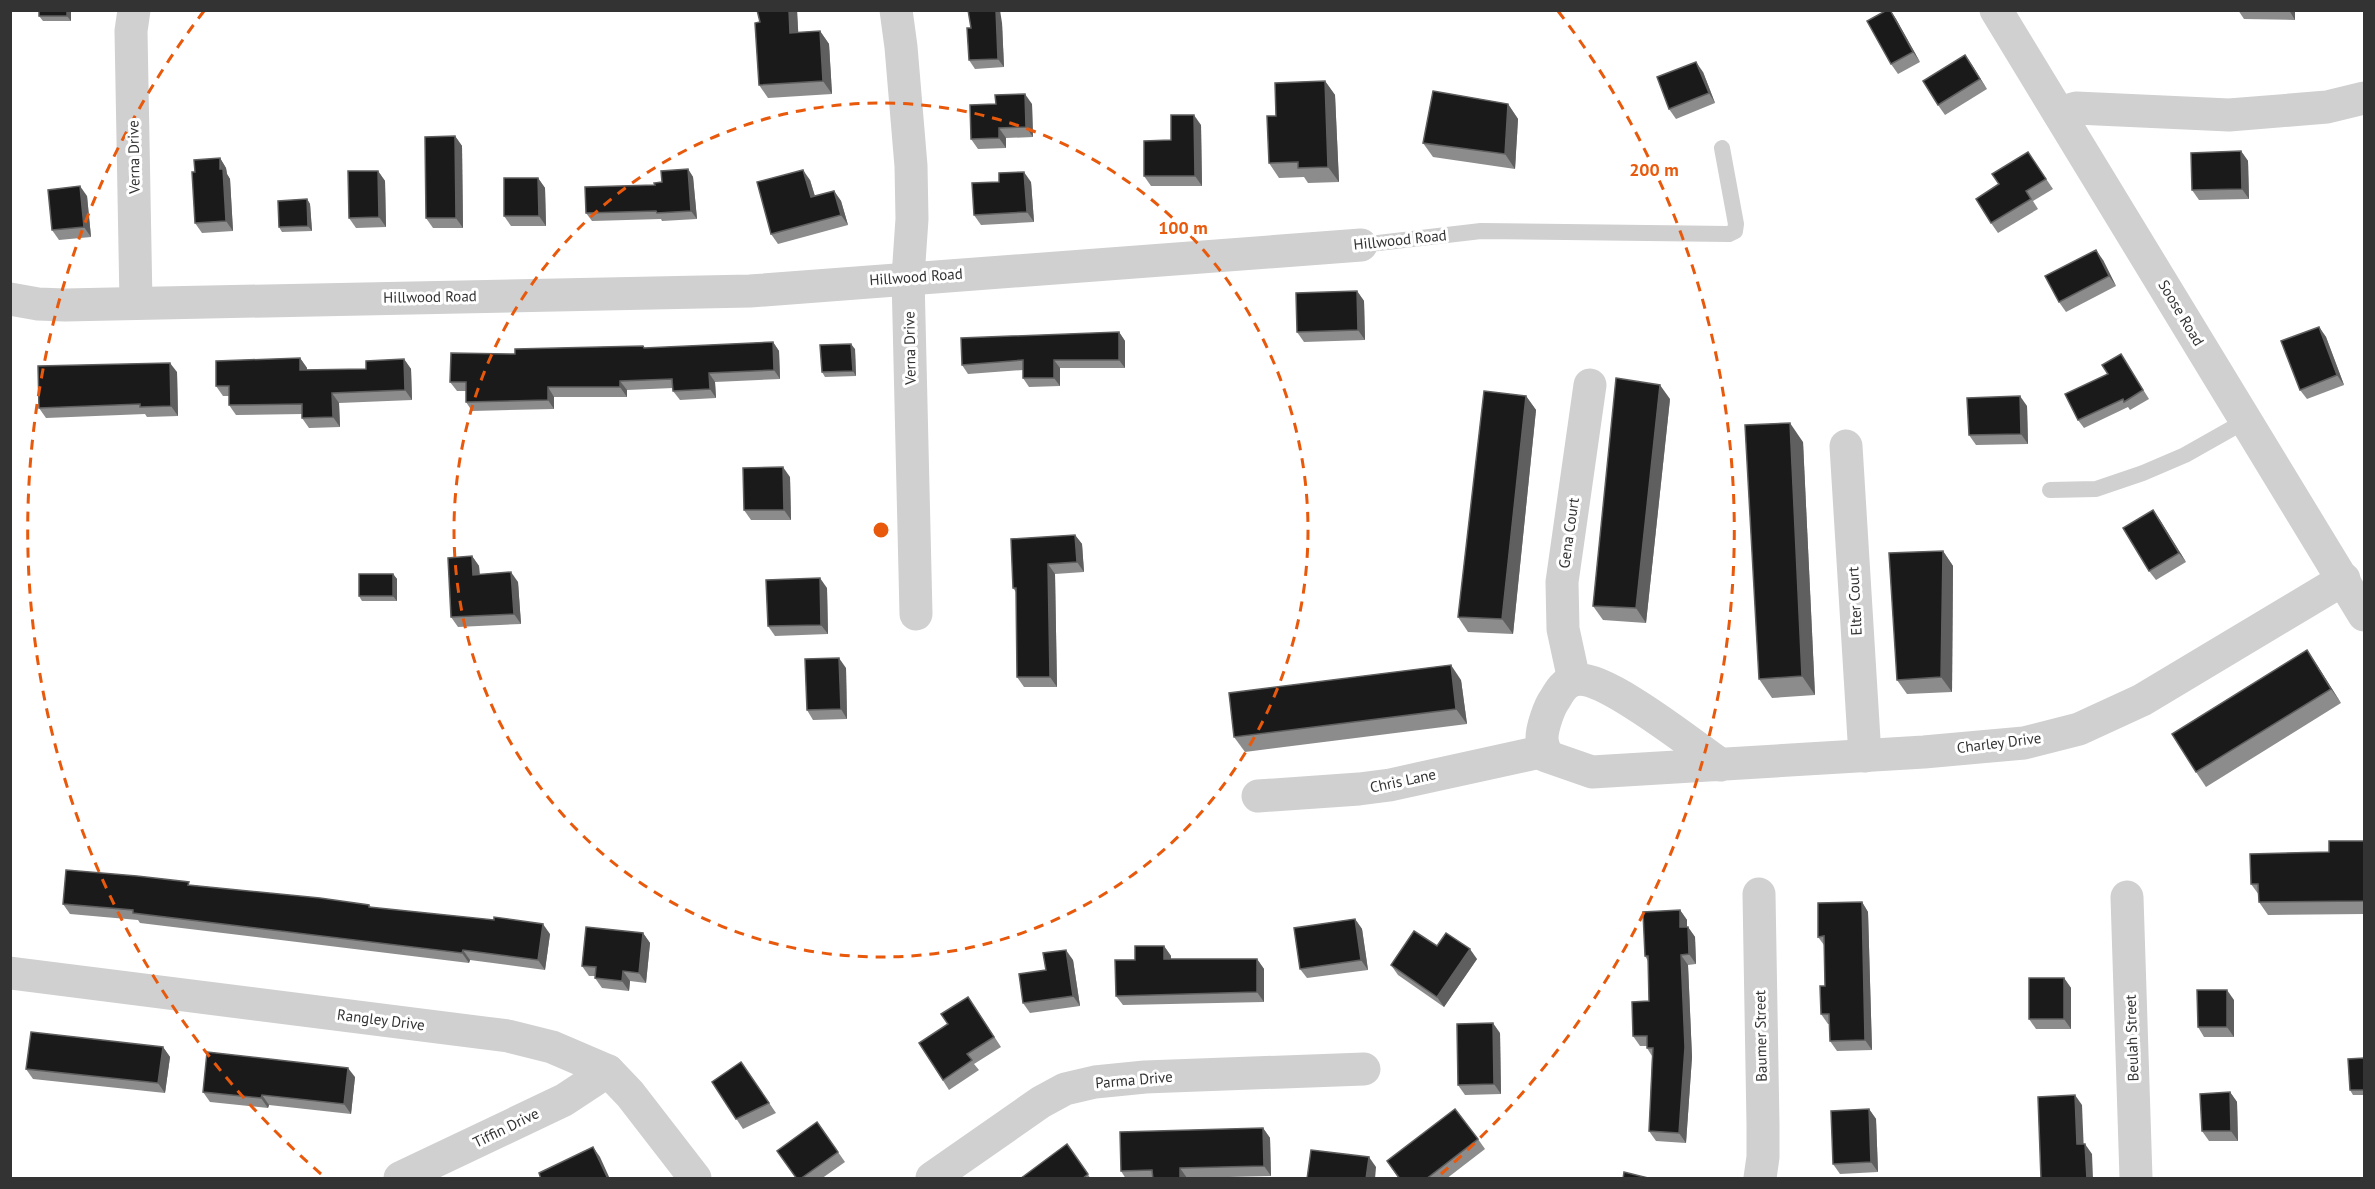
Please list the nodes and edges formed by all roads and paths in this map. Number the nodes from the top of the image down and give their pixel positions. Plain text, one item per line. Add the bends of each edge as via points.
1 (134, 10) edge
2 (896, 10) edge
3 (1996, 10) edge
4 (2364, 98) edge
5 (2060, 113) junction
6 (1722, 148) dead end
7 (1361, 245) joint
8 (908, 277) junction
9 (10, 299) edge
10 (136, 303) junction
11 (1590, 385) dead end
12 (2247, 420) junction
13 (1846, 446) dead end
14 (2050, 490) dead end
15 (2344, 579) junction
16 (916, 614) dead end
17 (2364, 615) edge
18 (1574, 680) junction
19 (1545, 751) junction
20 (1865, 756) junction
21 (1721, 765) junction
22 (1258, 796) dead end
23 (1759, 894) dead end
24 (2127, 897) dead end
25 (10, 973) edge
26 (1364, 1070) dead end
27 (608, 1071) junction
28 (400, 1179) edge
29 (695, 1179) edge
30 (932, 1179) edge
31 (1760, 1179) edge
32 (2136, 1179) edge

1 - 10 street, Verna Drive via 131,31
2 - 8 street, Verna Drive via 911,166
3 - 5 street, Soose Road
4 - 5 street via 2327,107 2229,115 2076,108
5 - 12 street, Soose Road
6 - 7 lane, Hillwood Road via 1736,224 1735,231 1728,234 1481,231
7 - 8 street, Hillwood Road
8 - 10 street, Hillwood Road via 750,291
8 - 16 street, Verna Drive
9 - 10 street, Hillwood Road via 56,304
11 - 18 street, Gena Court via 1562,582 1563,629
12 - 14 lane via 2185,455 2143,473 2096,489
12 - 15 street, Soose Road
13 - 20 street, Elter Court
15 - 17 street, Soose Road
15 - 20 street, Charley Drive via 2142,700 2079,729 2024,743
18 - 19 street via 1562,688 1549,707 1542,737
18 - 21 street via 1592,682 1637,705
19 - 21 street, Charley Drive via 1546,756 1592,772
19 - 22 street, Chris Lane via 1390,785
20 - 21 street, Charley Drive
23 - 31 street, Baumer Street via 1763,1125
24 - 32 street, Beulah Street
25 - 27 street, Rangley Drive via 508,1036 552,1047
26 - 30 street, Parma Drive via 1145,1077 1065,1089
27 - 28 street, Tiffin Drive via 564,1100
27 - 29 street, Rangley Drive

